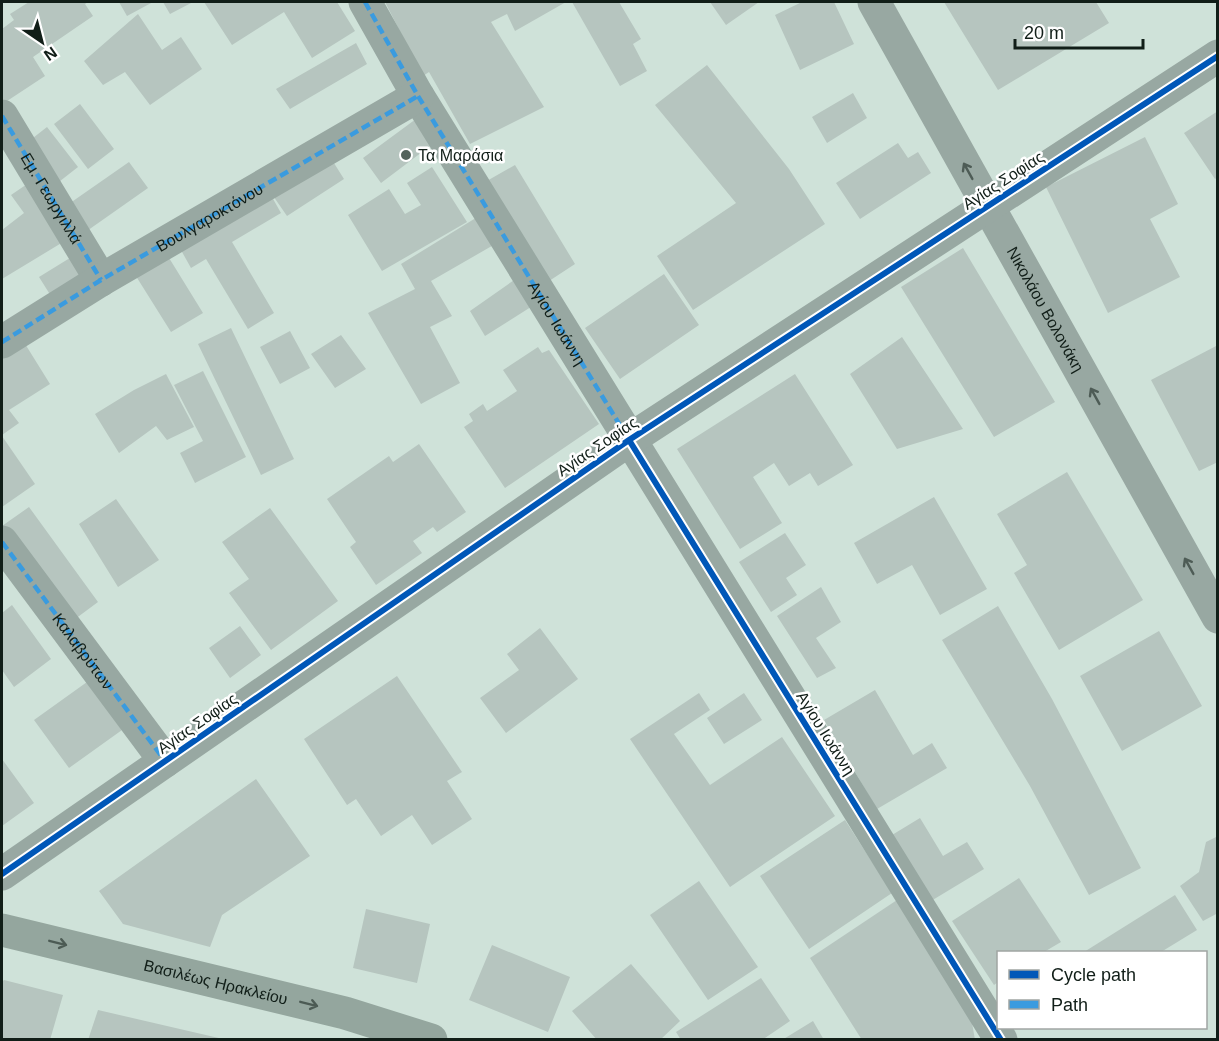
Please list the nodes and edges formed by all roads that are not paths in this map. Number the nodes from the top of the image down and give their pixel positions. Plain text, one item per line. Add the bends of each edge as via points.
1 (365, 2) edge
2 (874, 2) edge
3 (1218, 56) edge
4 (418, 96) junction
5 (2, 116) edge
6 (988, 206) junction
7 (101, 280) junction
8 (2, 342) edge
9 (628, 440) junction
10 (2, 542) edge
11 (1218, 617) edge
12 (165, 762) junction
13 (2, 874) edge
14 (2, 930) edge
15 (431, 1040) edge
16 (1001, 1040) edge

1 - 4 street, Αγίου Ιωάννη
6 -> 2 street, Νικολάου Βολονάκη
3 - 6 street, Αγίας Σοφίας
4 - 7 street, Βουλγαροκτόνου
4 - 9 street, Αγίου Ιωάννη
5 - 7 street, Εμ. Γεωργιλλά
6 - 9 street, Αγίας Σοφίας
11 -> 6 street, Νικολάου Βολονάκη
7 - 8 street, Βουλγαροκτόνου
9 - 12 street, Αγίας Σοφίας
9 - 16 street, Αγίου Ιωάννη
10 - 12 street, Καλαβρύτων
12 - 13 street, Αγίας Σοφίας
14 -> 15 street, Βασιλέως Ηρακλείου via 345,1013

